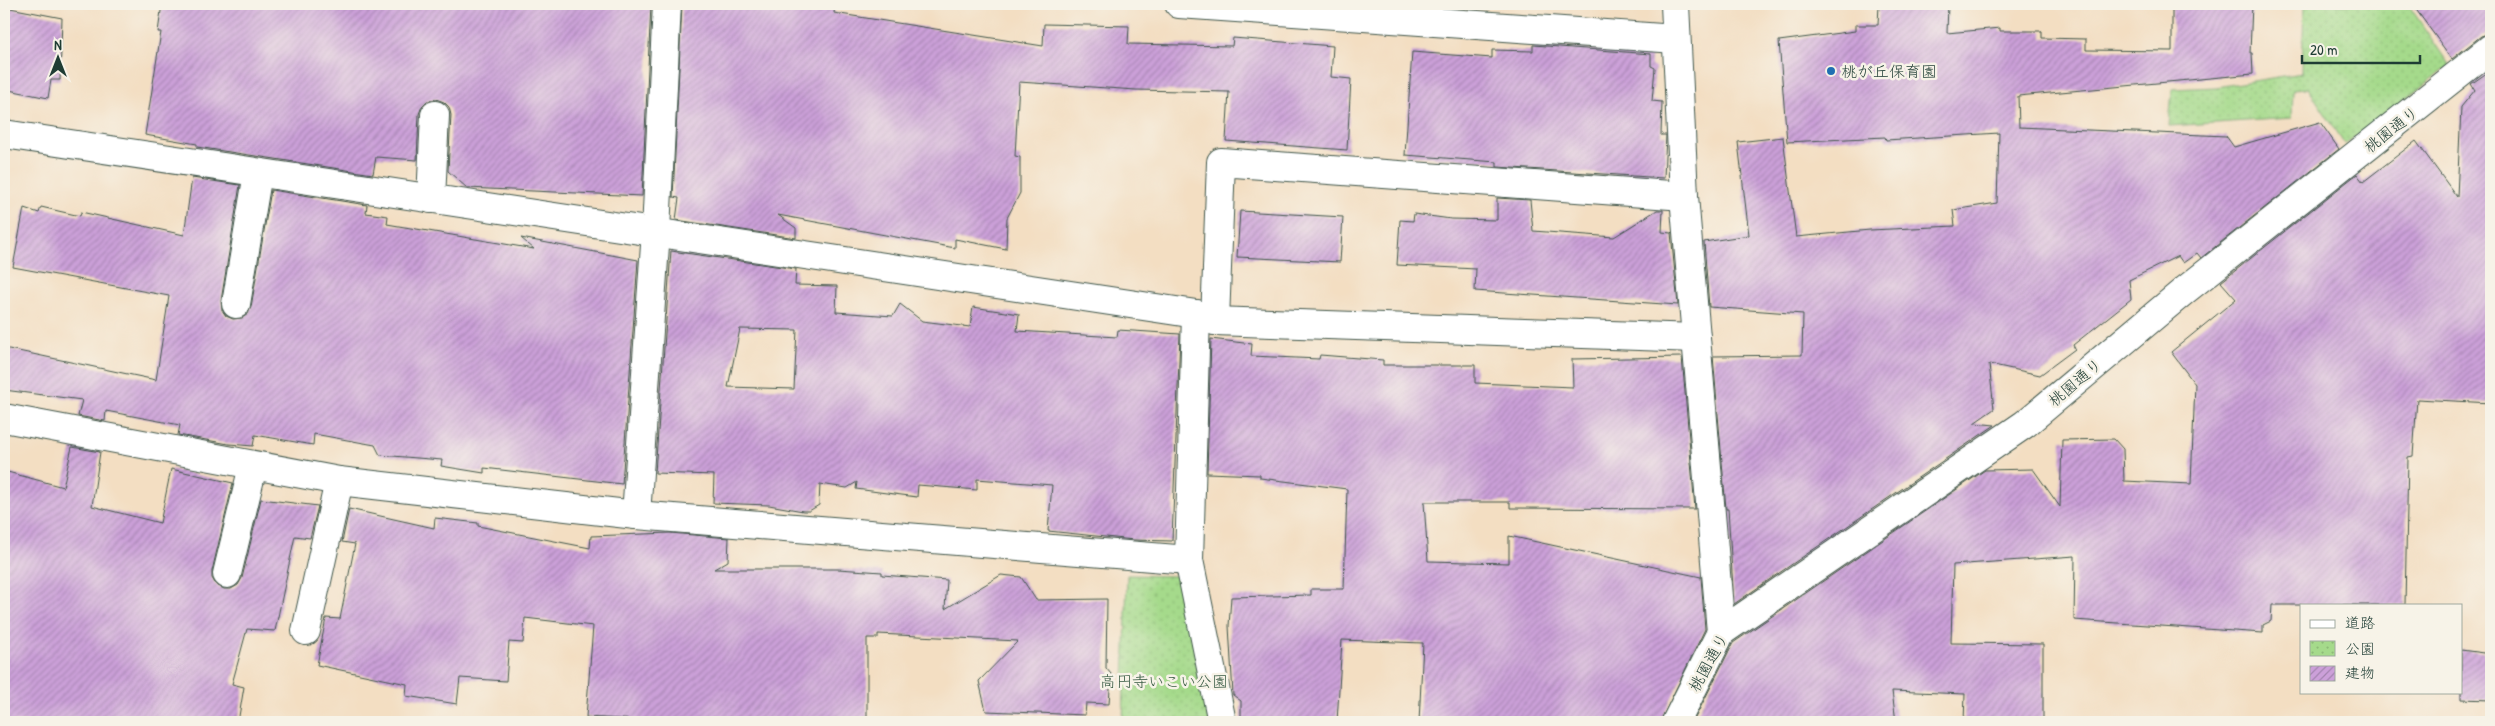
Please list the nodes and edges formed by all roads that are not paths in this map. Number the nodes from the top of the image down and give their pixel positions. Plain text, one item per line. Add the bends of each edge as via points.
1 (667, 4) edge
2 (1178, 4) edge
3 (1675, 4) edge
4 (1676, 39) junction
5 (2491, 48) edge
6 (435, 115) dead end
7 (4, 134) edge
8 (258, 173) junction
9 (1684, 196) junction
10 (431, 199) junction
11 (656, 231) junction
12 (236, 304) dead end
13 (1205, 318) junction
14 (1696, 338) junction
15 (4, 418) edge
16 (253, 466) junction
17 (339, 481) junction
18 (636, 514) junction
19 (1189, 560) junction
20 (227, 574) dead end
21 (306, 631) dead end
22 (1721, 632) junction
23 (1222, 722) edge
24 (1676, 722) edge

1 - 11 street
2 - 4 street
3 - 4 street
4 - 9 street
5 - 22 street, 桃園通り via 2184,291 2025,424
6 - 10 street
7 - 8 street
8 - 10 street
8 - 12 street
9 - 13 street via 1221,162
9 - 14 street
10 - 11 street
11 - 13 street
11 - 18 street
13 - 14 street
13 - 19 street
14 - 22 street
15 - 16 street
16 - 17 street
16 - 20 street
17 - 18 street
17 - 21 street
18 - 19 street
19 - 23 street
22 - 24 street, 桃園通り

